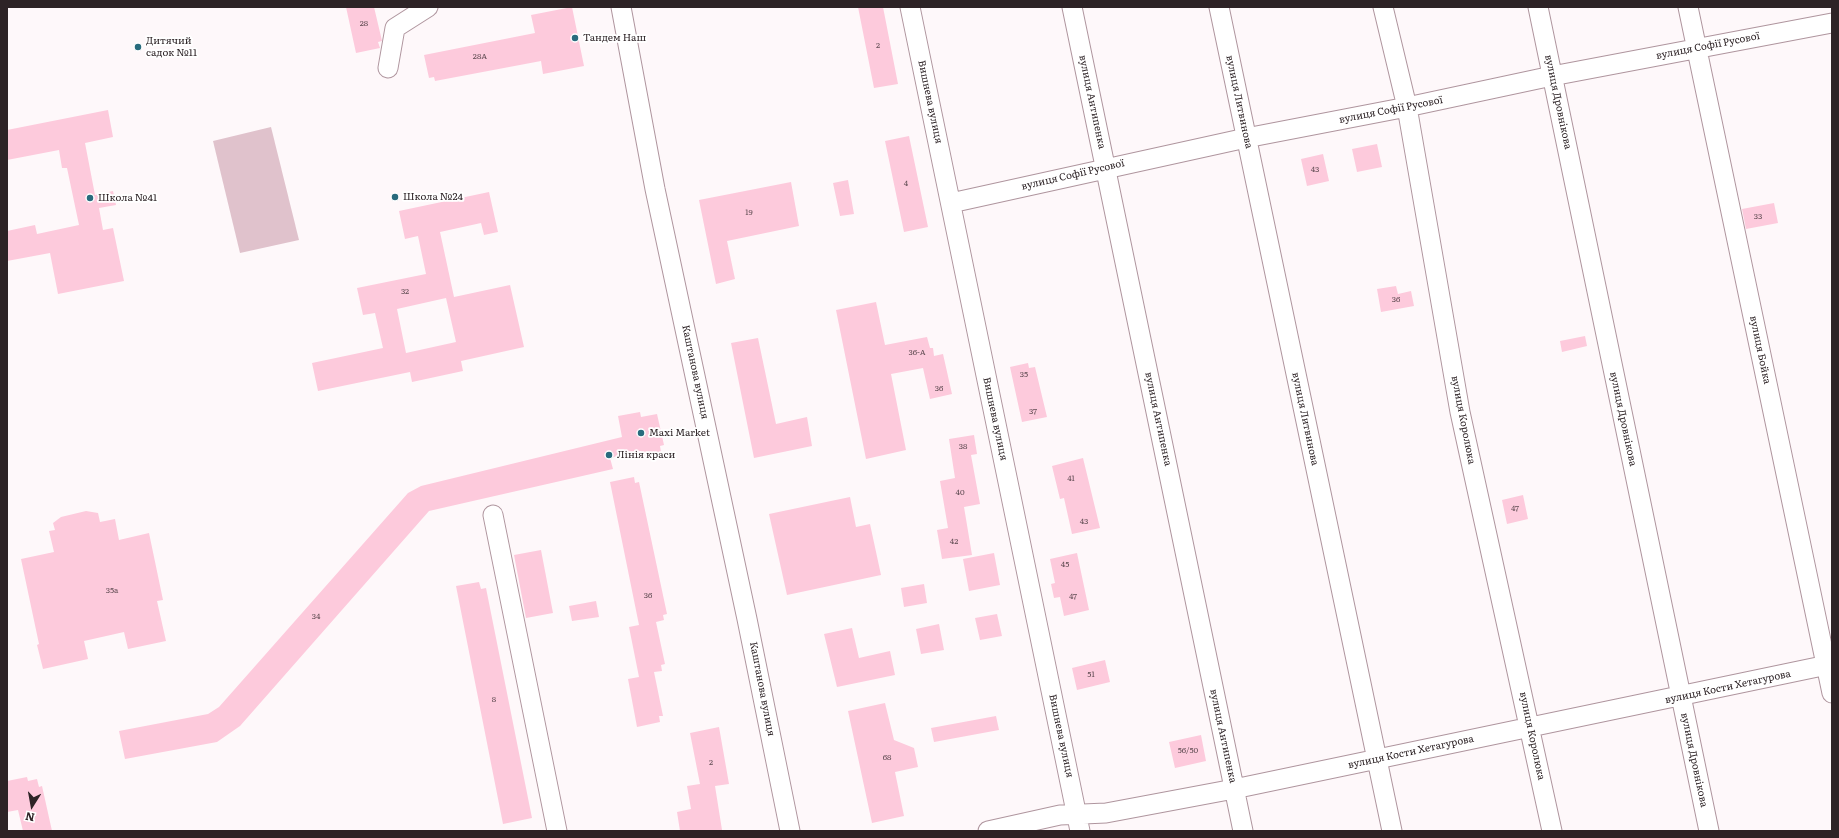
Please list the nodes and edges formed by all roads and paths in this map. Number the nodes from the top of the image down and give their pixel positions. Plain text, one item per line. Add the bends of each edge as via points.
1 (428, 7) edge
2 (621, 7) edge
3 (910, 7) edge
4 (1072, 7) edge
5 (1219, 7) edge
6 (1383, 7) edge
7 (1538, 7) edge
8 (1688, 7) edge
9 (1832, 23) edge
10 (1697, 49) junction
11 (388, 68) dead end
12 (1552, 76) junction
13 (1407, 107) junction
14 (1246, 138) junction
15 (1106, 168) junction
16 (951, 203) junction
17 (493, 515) dead end
18 (1829, 665) edge
19 (1832, 693) edge
20 (1681, 697) junction
21 (1530, 728) junction
22 (1377, 759) junction
23 (1234, 789) junction
24 (1078, 822) edge
25 (557, 831) edge
26 (790, 831) edge
27 (988, 831) edge
28 (1243, 831) edge
29 (1392, 831) edge
30 (1552, 831) edge
31 (1709, 831) edge

1 - 11 street via 395,28
2 - 26 street, Каштанова вулиця via 655,189
3 - 16 street, Вишнева вулиця
4 - 15 street, вулиця Антипенка
5 - 14 street, вулиця Литвинова
6 - 13 street, вулиця Королюка
7 - 12 street, вулиця Дровнікова
8 - 10 street, вулиця Бойка
9 - 10 street, вулиця Софії Русової
10 - 12 street, вулиця Софії Русової
10 - 18 street, вулиця Бойка
12 - 13 street, вулиця Софії Русової
12 - 20 street, вулиця Дровнікова
13 - 14 street, вулиця Софії Русової
13 - 21 street, вулиця Королюка via 1460,412
14 - 15 street, вулиця Софії Русової
14 - 22 street, вулиця Литвинова
15 - 16 street, вулиця Софії Русової
15 - 23 street, вулиця Антипенка
16 - 24 street, Вишнева вулиця
17 - 25 street
18 - 19 street, вулиця Бойка
18 - 20 street, вулиця Кости Хетагурова
20 - 21 street, вулиця Кости Хетагурова
20 - 31 street, вулиця Дровнікова
21 - 22 street, вулиця Кости Хетагурова
21 - 30 street, вулиця Королюка
22 - 23 street, вулиця Кости Хетагурова
22 - 29 street, вулиця Литвинова
23 - 24 street, вулиця Кости Хетагурова via 1106,813
23 - 28 street, вулиця Антипенка
24 - 27 street, вулиця Кости Хетагурова

